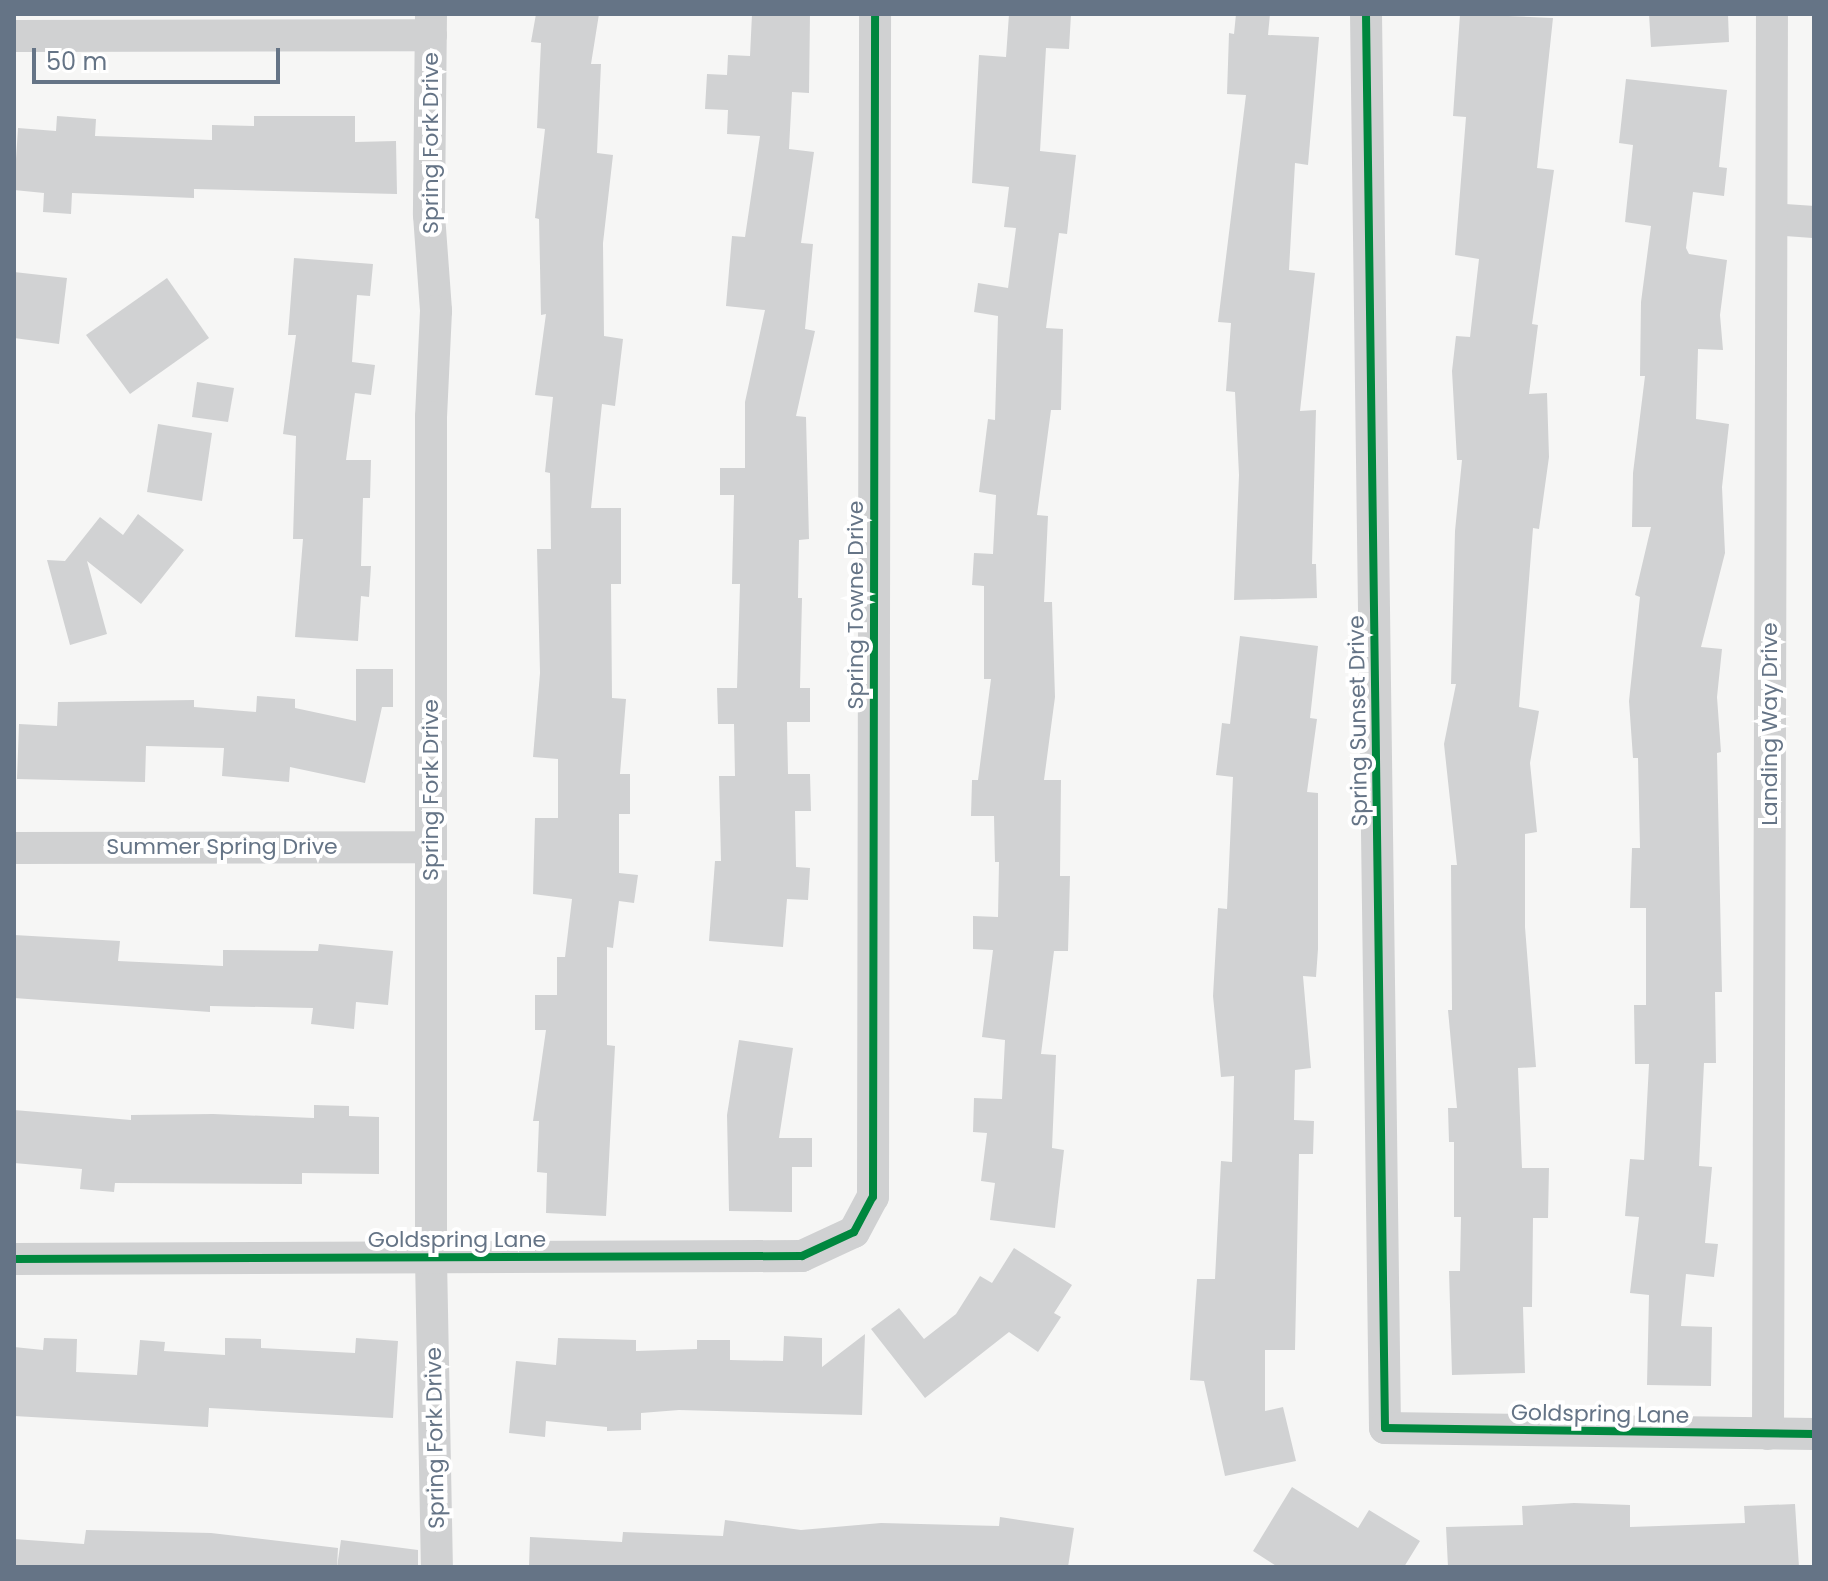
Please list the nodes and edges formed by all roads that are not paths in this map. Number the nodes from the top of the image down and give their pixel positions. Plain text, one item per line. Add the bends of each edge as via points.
1 (875, 14) edge
2 (1366, 14) edge
3 (1772, 14) edge
4 (431, 24) edge
5 (14, 36) edge
6 (1772, 219) junction
7 (1814, 222) edge
8 (431, 847) junction
9 (14, 848) edge
10 (873, 1197) joint
11 (14, 1259) edge
12 (431, 1259) junction
13 (1385, 1428) joint
14 (1768, 1434) junction
15 (1814, 1434) edge
16 (437, 1567) edge

1 - 10 street, Spring Towne Drive
2 - 13 street, Spring Sunset Drive
3 - 6 street, Landing Way Drive
4 - 5 street
4 - 8 street, Spring Fork Drive via 429,215 436,311
6 - 7 street
6 - 14 street, Landing Way Drive
8 - 9 street, Summer Spring Drive
8 - 12 street, Spring Fork Drive
10 - 12 street, Goldspring Lane via 854,1232 802,1256
11 - 12 street, Goldspring Lane
12 - 16 street, Spring Fork Drive
13 - 14 street, Goldspring Lane
14 - 15 street, Goldspring Lane

